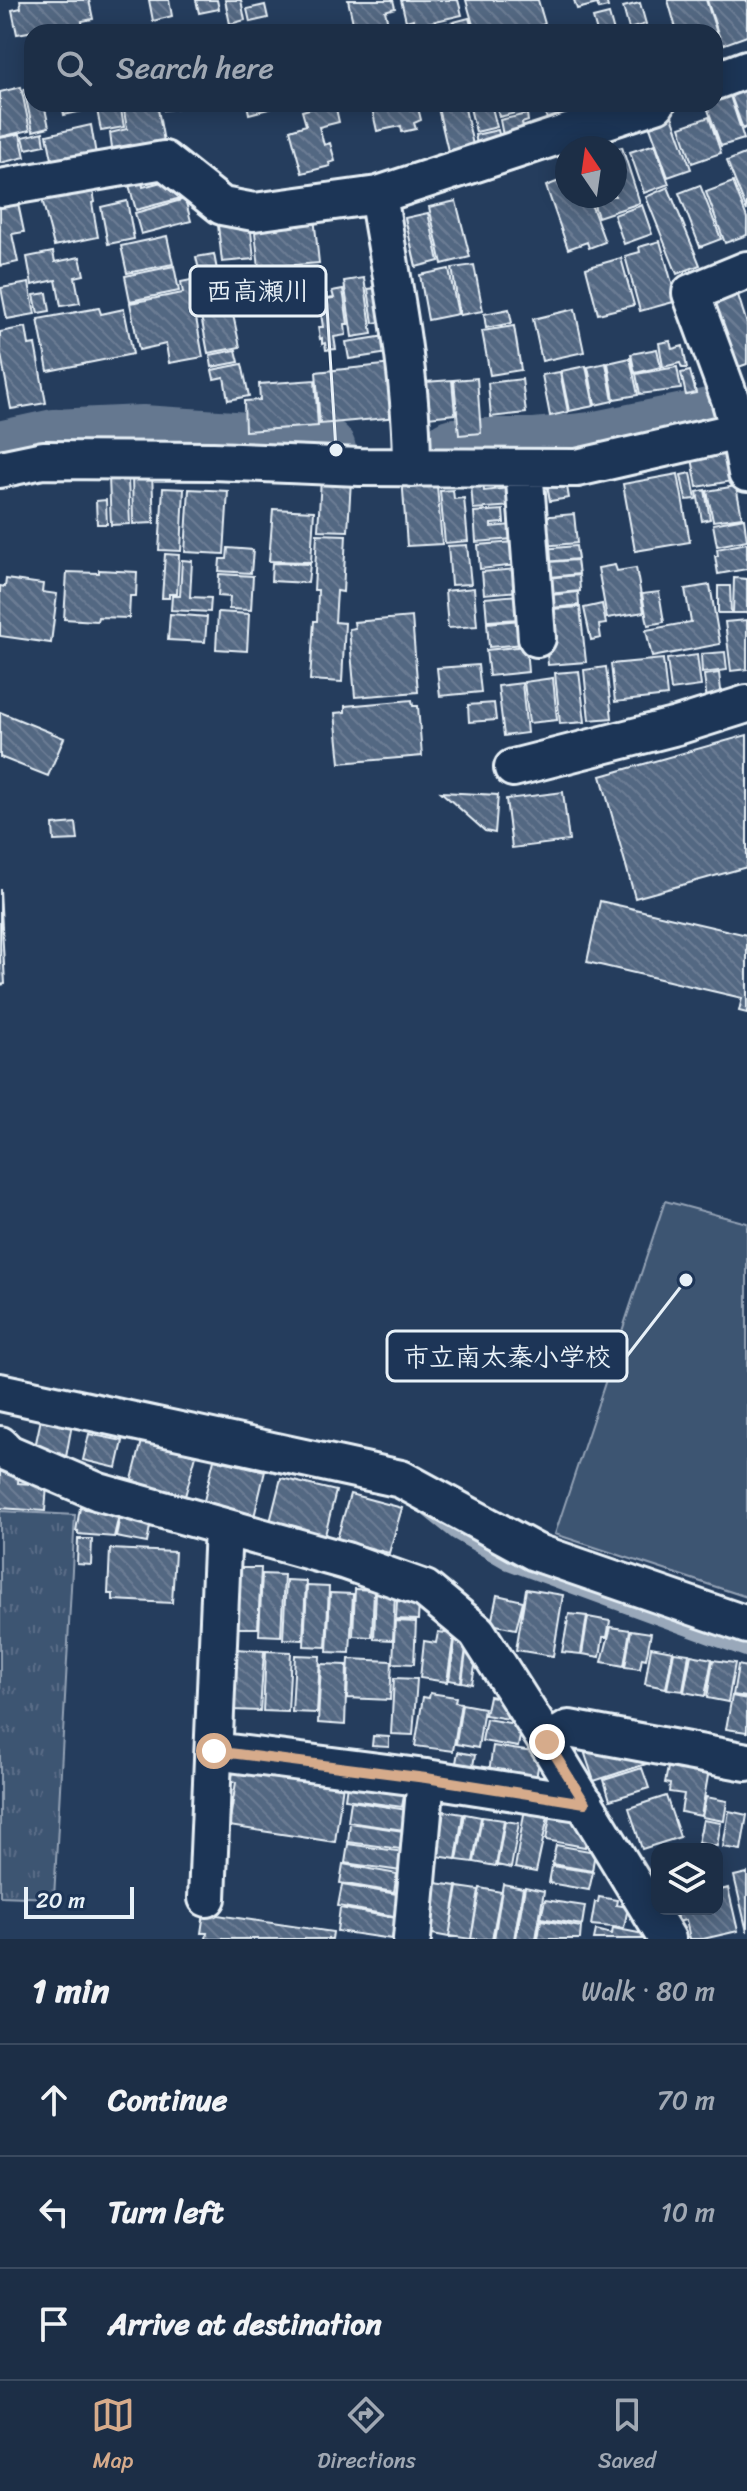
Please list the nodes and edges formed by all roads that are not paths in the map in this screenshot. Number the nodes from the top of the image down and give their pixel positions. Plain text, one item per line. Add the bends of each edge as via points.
1 (632, 112) edge
2 (0, 188) edge
3 (378, 195) junction
4 (747, 270) edge
5 (739, 420) edge
6 (412, 468) junction
7 (524, 468) junction
8 (0, 469) edge
9 (747, 473) edge
10 (537, 638) dead end
11 (747, 704) edge
12 (513, 768) dead end
13 (0, 1392) edge
14 (0, 1445) edge
15 (223, 1527) junction
16 (747, 1625) edge
17 (547, 1742) junction
18 (214, 1751) junction
19 (747, 1762) edge
20 (426, 1778) junction
21 (585, 1803) junction
22 (207, 1898) dead end
23 (412, 1939) edge
24 (667, 1939) edge

1 - 3 street
2 - 3 street via 164,160 222,206 254,212
3 - 6 street via 403,348
4 - 5 street via 691,293
5 - 7 street via 577,468
5 - 9 street
6 - 7 street
6 - 8 street via 43,460
7 - 10 street
11 - 12 street
13 - 16 street via 401,1479 535,1552
14 - 15 street via 99,1492
15 - 17 street via 425,1589 477,1632
15 - 18 street
17 - 19 street via 569,1729
17 - 21 street
18 - 20 street
18 - 22 street
20 - 21 street
20 - 23 street
21 - 24 street

